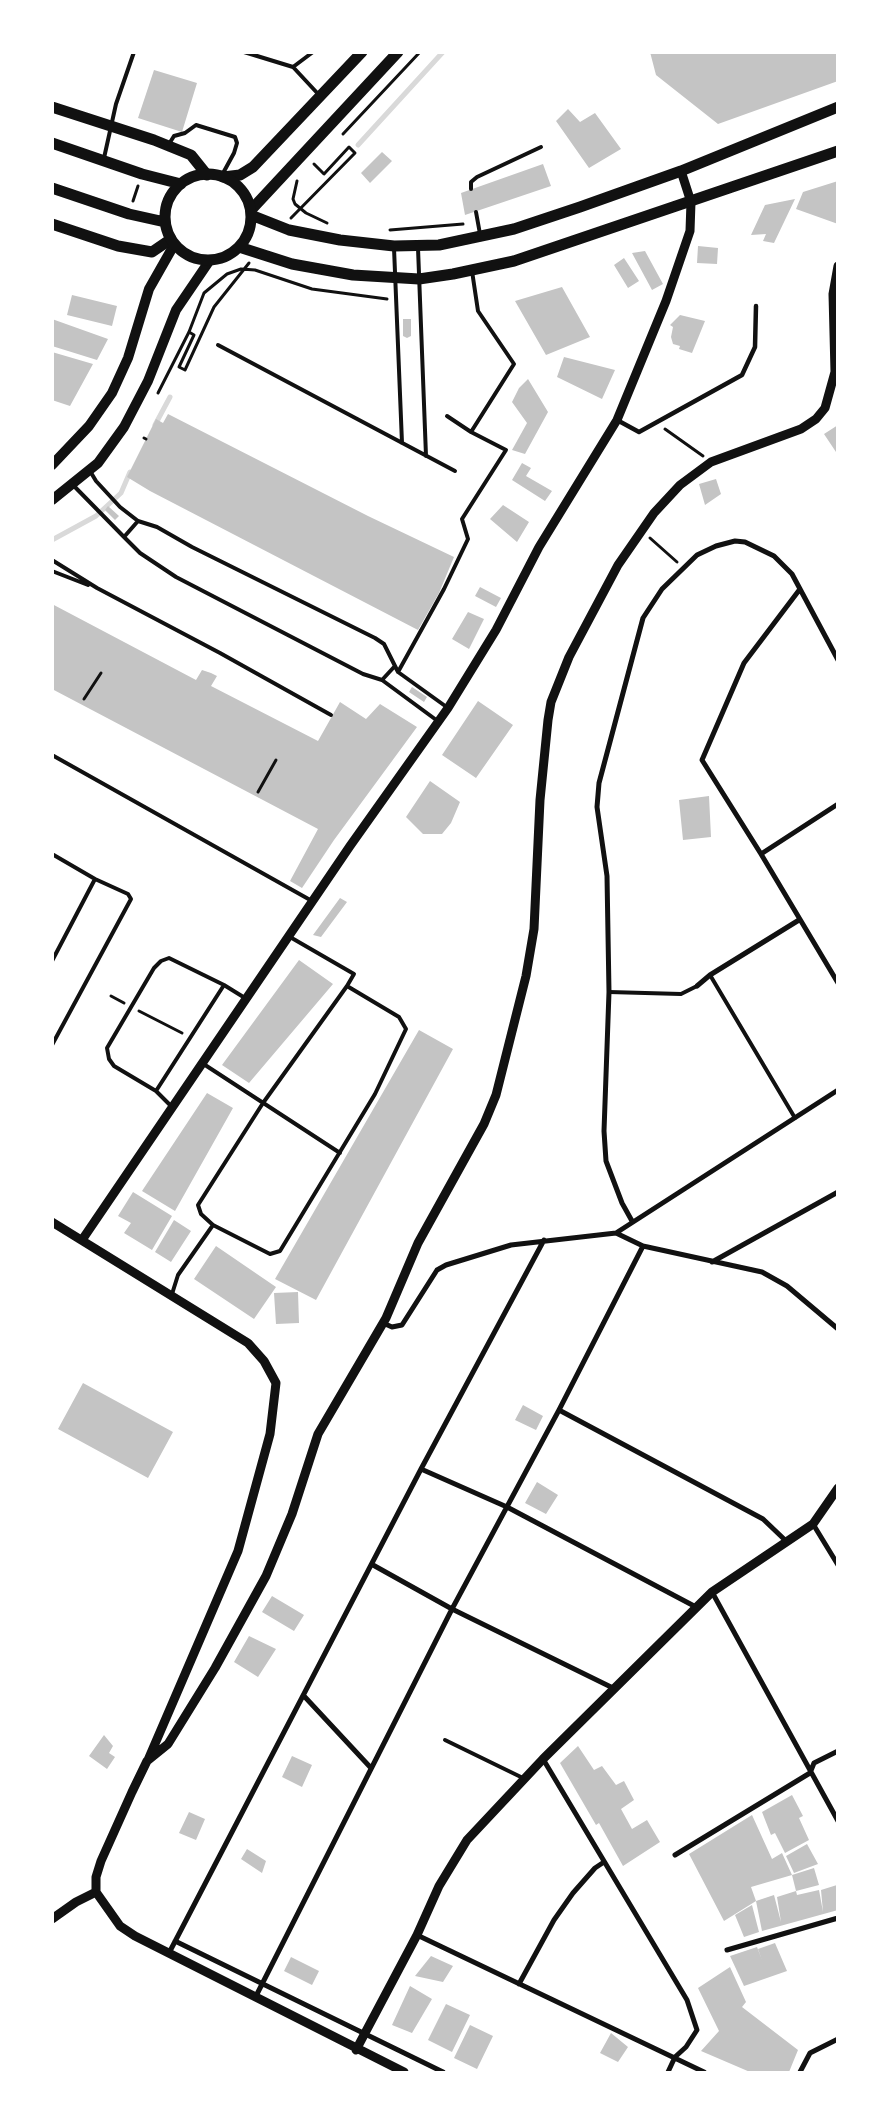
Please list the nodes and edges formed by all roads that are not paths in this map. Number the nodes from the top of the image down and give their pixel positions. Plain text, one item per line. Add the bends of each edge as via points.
1 (134, 52) edge
2 (244, 52) edge
3 (312, 52) edge
4 (362, 52) edge
5 (398, 52) edge
6 (294, 67) junction
7 (321, 97) junction
8 (52, 107) edge
9 (838, 107) edge
10 (111, 127) junction
11 (52, 143) edge
12 (168, 146) junction
13 (541, 147) dead end
14 (838, 151) edge
15 (104, 160) junction
16 (681, 171) junction
17 (207, 175) junction
18 (222, 177) junction
19 (181, 184) junction
20 (52, 188) edge
21 (471, 189) dead end
22 (691, 202) junction
23 (476, 212) dead end
24 (251, 213) junction
25 (165, 222) junction
26 (52, 224) edge
27 (480, 237) junction
28 (172, 242) junction
29 (394, 246) junction
30 (240, 247) junction
31 (418, 247) junction
32 (210, 260) junction
33 (838, 266) edge
34 (472, 271) junction
35 (395, 279) junction
36 (419, 279) junction
37 (756, 306) dead end
38 (218, 345) dead end
39 (447, 416) dead end
40 (617, 420) junction
41 (470, 432) junction
42 (402, 443) junction
43 (426, 456) junction
44 (52, 465) edge
45 (89, 469) junction
46 (455, 471) dead end
47 (72, 485) junction
48 (52, 500) edge
49 (138, 521) junction
50 (124, 537) junction
51 (52, 560) edge
52 (52, 572) edge
53 (97, 588) junction
54 (800, 590) junction
55 (838, 660) edge
56 (394, 667) junction
57 (398, 672) junction
58 (382, 680) junction
59 (448, 708) junction
60 (331, 715) dead end
61 (439, 722) junction
62 (52, 755) edge
63 (838, 804) edge
64 (52, 854) edge
65 (761, 854) junction
66 (95, 879) junction
67 (312, 901) junction
68 (798, 920) junction
69 (290, 937) junction
70 (52, 961) edge
71 (710, 975) junction
72 (838, 983) edge
73 (224, 985) junction
74 (347, 986) junction
75 (697, 986) joint
76 (609, 992) junction
77 (247, 999) junction
78 (52, 1044) edge
79 (202, 1063) junction
80 (156, 1090) junction
81 (838, 1090) edge
82 (263, 1103) junction
83 (172, 1107) junction
84 (795, 1118) junction
85 (340, 1153) junction
86 (838, 1192) edge
87 (632, 1221) junction
88 (52, 1222) edge
89 (213, 1225) junction
90 (616, 1233) junction
91 (82, 1240) junction
92 (544, 1240) junction
93 (643, 1246) junction
94 (711, 1262) junction
95 (171, 1296) junction
96 (383, 1323) junction
97 (838, 1330) edge
98 (559, 1410) junction
99 (421, 1469) junction
100 (838, 1488) edge
101 (507, 1507) junction
102 (813, 1524) junction
103 (785, 1540) junction
104 (373, 1565) junction
105 (838, 1565) edge
106 (712, 1592) junction
107 (696, 1607) junction
108 (452, 1609) junction
109 (613, 1688) junction
110 (304, 1696) junction
111 (445, 1740) dead end
112 (838, 1751) edge
113 (543, 1759) junction
114 (148, 1761) junction
115 (372, 1768) junction
116 (810, 1773) junction
117 (525, 1779) junction
118 (838, 1822) edge
119 (675, 1855) dead end
120 (604, 1862) junction
121 (96, 1892) junction
122 (838, 1918) edge
123 (52, 1919) edge
124 (418, 1935) junction
125 (175, 1941) junction
126 (727, 1950) dead end
127 (169, 1954) junction
128 (519, 1984) junction
129 (262, 1985) junction
130 (255, 1998) junction
131 (365, 2034) junction
132 (838, 2039) edge
133 (356, 2050) junction
134 (675, 2057) junction
135 (404, 2072) edge
136 (443, 2072) edge
137 (668, 2072) edge
138 (704, 2072) edge
139 (800, 2072) edge

1 - 10 lane
2 - 6 lane
3 - 6 lane
4 - 7 main road
5 - 24 main road via 326,127
6 - 7 lane
7 - 18 main road via 253,167 240,175
8 - 10 main road
9 - 16 main road
10 - 12 main road
10 - 15 lane
11 - 15 main road
12 - 17 main road via 191,155
12 - 18 lane via 174,136 198,125 235,137 234,153
13 - 21 lane via 477,177 471,182
14 - 22 main road
15 - 19 main road
16 - 22 street
16 - 27 main road via 545,219
17 - 18 main road
17 - 19 main road via 193,177
18 - 24 main road via 238,187
19 - 25 main road via 168,201
20 - 25 main road via 129,214
22 - 34 main road via 514,261
22 - 40 street via 690,231 666,301
23 - 27 lane
24 - 29 main road via 290,230 315,236
24 - 30 main road via 248,232
25 - 28 main road
26 - 28 main road via 118,246 152,252
27 - 31 main road
28 - 32 main road via 194,258
28 - 44 main road via 149,289 128,358 112,393 78,440
29 - 31 main road
29 - 35 lane
30 - 32 main road via 226,256
30 - 35 main road via 322,271
31 - 36 lane
32 - 45 main road via 176,310 137,405 112,446
33 - 96 street via 832,294 835,372 825,408 801,429 711,462 675,490 642,531 604,590 569,657 551,702 540,800 534,929 526,976 496,1095 484,1124 418,1243
34 - 36 main road
34 - 41 lane via 478,311 514,364
35 - 36 main road
35 - 42 lane
36 - 43 lane
37 - 40 street via 755,347 742,375 639,432
38 - 42 lane
39 - 41 lane
40 - 59 street via 539,547 496,630
41 - 57 lane via 506,450 462,519 468,539
42 - 43 lane
43 - 46 lane
45 - 47 main road
45 - 49 lane via 104,491
47 - 48 main road
47 - 50 lane
49 - 50 lane
49 - 56 lane via 157,527 375,638 384,644
50 - 58 lane via 140,553 176,577 310,648
51 - 53 lane
52 - 53 lane
53 - 60 lane
54 - 55 street
54 - 65 street via 744,663 702,760
54 - 76 street via 792,574 774,556 745,542 735,542 716,546 682,567 662,589 643,618 599,783 597,807 607,876
56 - 57 lane
56 - 58 lane
57 - 59 lane
58 - 61 lane
59 - 61 street
61 - 67 street
62 - 67 lane
63 - 65 street
64 - 66 lane
65 - 68 street
66 - 70 lane
66 - 78 lane via 128,894 131,899
67 - 69 street
68 - 71 street
68 - 72 street
69 - 74 lane via 354,974
69 - 77 street
71 - 75 street
71 - 84 lane
73 - 77 lane
73 - 80 lane
73 - 80 lane via 168,958 154,968 107,1048 114,1066
74 - 82 lane
74 - 85 lane via 400,1017 406,1030
75 - 76 lane via 681,994
76 - 87 street via 604,1131 606,1161
77 - 79 street
79 - 82 lane
79 - 83 street
80 - 83 lane
81 - 84 street
82 - 85 lane
82 - 89 lane via 198,1205 201,1214
83 - 91 street
84 - 87 street
85 - 89 lane via 280,1251 270,1254
86 - 94 street
87 - 90 street
88 - 91 street
89 - 95 lane via 178,1275
90 - 92 street
90 - 93 street
91 - 95 street
92 - 96 street via 511,1245 446,1265 437,1270 402,1325 392,1327
92 - 99 street
93 - 94 street
93 - 98 street
94 - 97 street via 762,1272 787,1286
95 - 114 street via 248,1343 264,1360 276,1383 270,1434 238,1551
96 - 114 street via 318,1434 292,1514 266,1576 168,1744
98 - 101 street
98 - 103 street via 763,1519
99 - 101 street
99 - 104 street
100 - 102 street
101 - 107 street
101 - 108 street
102 - 103 street
102 - 105 street
103 - 106 street
104 - 108 street
104 - 110 street
106 - 107 street
106 - 116 street
107 - 109 street
108 - 109 street
108 - 115 street
109 - 113 street
110 - 115 street
110 - 125 street
111 - 117 lane
112 - 116 street via 814,1763
113 - 117 street
113 - 120 street
114 - 121 street via 107,1845 96,1877
115 - 129 street
116 - 118 street
116 - 119 street
117 - 124 street via 467,1840 433,1898
120 - 128 street via 573,1893 554,1920
120 - 134 street via 686,2000 697,2030
121 - 123 street
121 - 127 street via 120,1926
122 - 126 street
124 - 128 street
124 - 131 street
125 - 127 street
125 - 129 street
127 - 130 street
128 - 134 street
129 - 130 street
129 - 131 street
130 - 133 street
131 - 133 street
131 - 136 street
132 - 139 street via 810,2053
133 - 135 street
134 - 137 street
134 - 138 street

